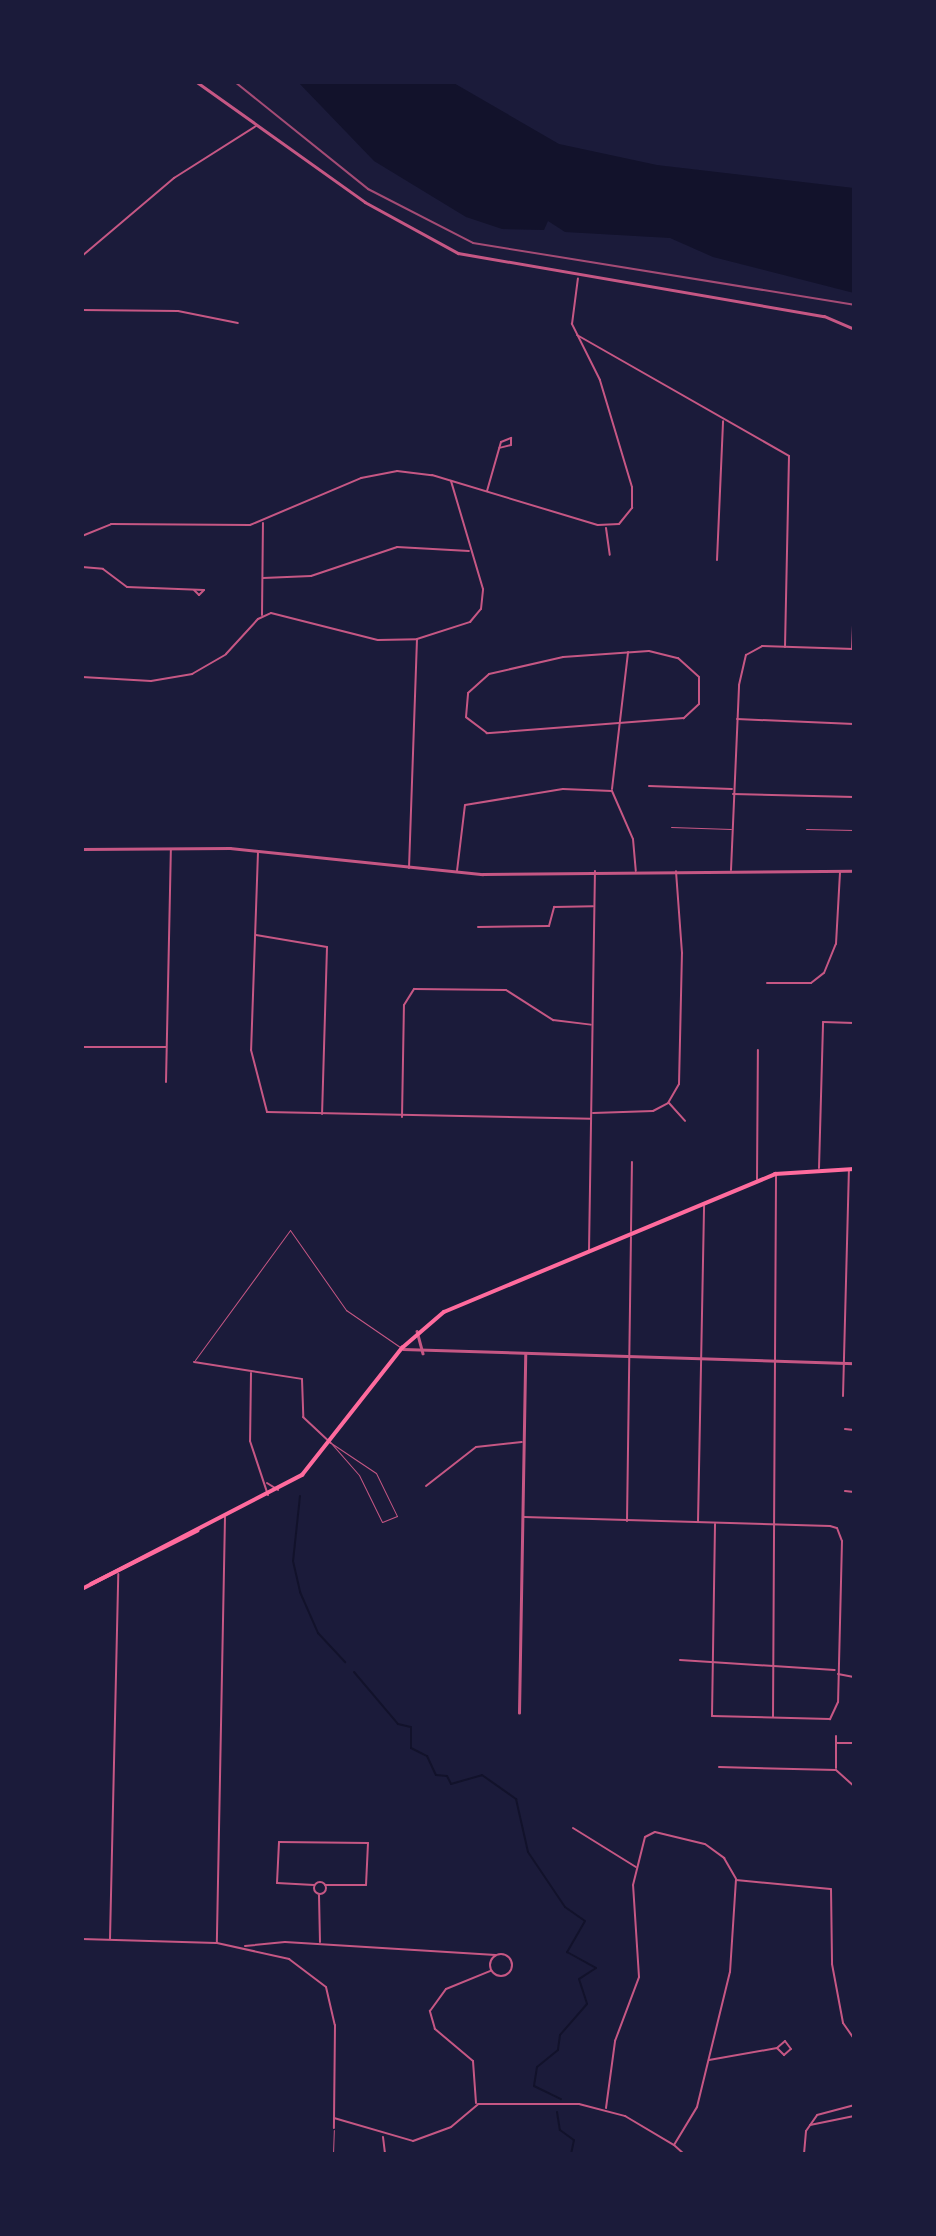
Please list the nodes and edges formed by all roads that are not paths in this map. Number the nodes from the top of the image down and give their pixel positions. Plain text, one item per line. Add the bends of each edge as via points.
1 (197, 82) edge
2 (257, 125) junction
3 (82, 256) edge
4 (578, 278) junction
5 (82, 310) edge
6 (238, 323) dead end
7 (854, 329) edge
8 (576, 335) junction
9 (723, 420) junction
10 (499, 449) dead end
11 (451, 480) junction
12 (487, 491) junction
13 (263, 521) junction
14 (606, 527) junction
15 (82, 536) edge
16 (470, 551) junction
17 (610, 555) dead end
18 (717, 560) dead end
19 (82, 568) edge
20 (263, 578) junction
21 (194, 590) dead end
22 (854, 602) edge
23 (261, 616) junction
24 (417, 639) junction
25 (785, 647) junction
26 (853, 649) edge
27 (628, 651) junction
28 (82, 677) edge
29 (737, 719) junction
30 (615, 724) junction
31 (854, 724) edge
32 (649, 786) dead end
33 (733, 789) junction
34 (612, 791) junction
35 (733, 794) junction
36 (854, 797) edge
37 (671, 827) dead end
38 (732, 829) junction
39 (806, 829) dead end
40 (854, 830) edge
41 (171, 848) junction
42 (82, 849) edge
43 (258, 851) junction
44 (409, 868) junction
45 (731, 870) junction
46 (595, 871) junction
47 (636, 871) junction
48 (676, 871) junction
49 (840, 871) junction
50 (854, 871) edge
51 (457, 872) junction
52 (594, 906) junction
53 (478, 927) dead end
54 (255, 934) junction
55 (766, 983) dead end
56 (854, 1023) edge
57 (592, 1026) junction
58 (82, 1047) edge
59 (167, 1047) junction
60 (758, 1050) dead end
61 (166, 1082) dead end
62 (668, 1102) junction
63 (591, 1113) junction
64 (322, 1115) junction
65 (402, 1117) junction
66 (591, 1119) junction
67 (685, 1121) dead end
68 (632, 1162) dead end
69 (819, 1168) junction
70 (851, 1169) edge
71 (775, 1174) junction
72 (758, 1182) junction
73 (704, 1204) junction
74 (631, 1234) junction
75 (846, 1240) junction
76 (854, 1240) edge
77 (589, 1252) junction
78 (417, 1331) junction
79 (402, 1348) junction
80 (423, 1353) junction
81 (525, 1356) junction
82 (629, 1358) junction
83 (702, 1359) junction
84 (774, 1361) junction
85 (194, 1362) joint
86 (844, 1363) junction
87 (854, 1363) edge
88 (251, 1371) junction
89 (843, 1396) dead end
90 (845, 1429) dead end
91 (854, 1430) edge
92 (523, 1442) junction
93 (331, 1443) junction
94 (267, 1483) junction
95 (426, 1486) dead end
96 (278, 1490) junction
97 (845, 1492) dead end
98 (854, 1492) edge
99 (268, 1495) junction
100 (225, 1517) junction
101 (522, 1517) junction
102 (626, 1521) junction
103 (698, 1523) junction
104 (715, 1524) junction
105 (772, 1525) junction
106 (197, 1531) junction
107 (118, 1574) junction
108 (91, 1584) junction
109 (82, 1589) edge
110 (680, 1661) dead end
111 (711, 1661) junction
112 (774, 1662) junction
113 (838, 1673) junction
114 (854, 1677) edge
115 (519, 1713) dead end
116 (774, 1719) junction
117 (836, 1736) dead end
118 (836, 1743) junction
119 (854, 1744) edge
120 (719, 1767) dead end
121 (836, 1770) junction
122 (854, 1786) edge
123 (573, 1828) dead end
124 (637, 1867) junction
125 (736, 1880) junction
126 (314, 1885) junction
127 (325, 1885) junction
128 (319, 1895) junction
129 (82, 1938) edge
130 (110, 1939) junction
131 (217, 1943) junction
132 (320, 1943) junction
133 (244, 1947) junction
134 (496, 1955) junction
135 (490, 1971) junction
136 (854, 2039) edge
137 (777, 2048) junction
138 (709, 2060) junction
139 (476, 2105) junction
140 (854, 2105) edge
141 (606, 2109) junction
142 (854, 2116) edge
143 (334, 2118) junction
144 (809, 2125) junction
145 (334, 2128) joint
146 (383, 2136) junction
147 (674, 2145) junction
148 (333, 2154) edge
149 (385, 2154) edge
150 (684, 2154) edge
151 (804, 2154) edge

1 - 2 street
2 - 3 street via 182,173
2 - 4 street via 437,244 491,263
4 - 7 street via 824,316
4 - 8 street via 571,308
5 - 6 street via 178,311
8 - 9 street
8 - 14 street via 600,380 632,487 630,514
9 - 18 street
9 - 25 street via 777,444 791,461
10 - 12 street
11 - 12 street
11 - 13 street via 416,471 382,472
11 - 16 street
12 - 14 street
13 - 15 street via 226,527 106,524
13 - 20 street
14 - 17 street
16 - 20 street via 397,547 311,576
16 - 24 street via 483,589 481,609 459,627
19 - 21 street via 103,569 127,587
20 - 23 street
22 - 26 street
23 - 24 street via 287,614 370,639
23 - 28 street via 226,654 184,677
24 - 44 street
25 - 26 street
25 - 29 street via 757,647 746,655
27 - 30 street
27 - 30 street via 678,658 699,677 702,696 684,718
27 - 30 street via 552,659 489,674 471,688 464,708 471,727 487,733
29 - 31 street
29 - 33 street
30 - 34 street
32 - 33 street
33 - 35 street
34 - 47 street via 633,839
34 - 51 street via 533,790 465,805
35 - 36 street
35 - 38 street
37 - 38 lane
38 - 45 street
39 - 40 lane
41 - 42 street
41 - 43 street
41 - 59 street
43 - 44 street
43 - 54 street
44 - 51 street
45 - 48 street
45 - 49 street
46 - 47 street
46 - 51 street
46 - 52 street
47 - 48 street
48 - 62 street via 681,1064
49 - 50 street
49 - 55 street via 836,944 824,973 811,983
52 - 53 street via 554,907 549,926
52 - 57 street
54 - 64 street via 251,1058 267,1111
54 - 64 street via 327,947
56 - 69 street via 823,1022
57 - 63 street
57 - 65 street via 553,1020 506,990 424,987 409,993
58 - 59 street
59 - 61 street
60 - 72 street
62 - 63 street via 643,1114
62 - 67 street
63 - 66 street
64 - 65 street
65 - 66 street
66 - 77 street
68 - 74 street
69 - 70 main road
69 - 71 main road
70 - 75 street
71 - 72 main road
71 - 84 street
72 - 73 main road
73 - 74 main road
73 - 83 street
74 - 77 main road
74 - 82 street
75 - 76 street
75 - 86 street
77 - 78 main road via 457,1305
78 - 79 main road
78 - 80 street
79 - 80 street
79 - 85 lane via 345,1310 290,1230
79 - 93 main road
80 - 81 street
81 - 82 street
81 - 92 street
82 - 83 street
82 - 102 street
83 - 84 street
83 - 103 street
84 - 86 street
84 - 105 street
85 - 88 street
86 - 87 street
86 - 89 street
88 - 93 street via 302,1379 303,1417
88 - 94 street via 250,1441
90 - 91 street
92 - 95 street via 476,1447
92 - 101 street
93 - 93 lane via 359,1475 382,1522 397,1516 376,1473
93 - 96 main road
94 - 96 street
94 - 99 street
96 - 99 main road
97 - 98 street
99 - 100 main road
100 - 106 main road
100 - 131 street
101 - 102 street
101 - 115 street
102 - 103 street
103 - 104 street
104 - 105 street
104 - 111 street
105 - 112 street via 778,1543
105 - 113 street via 830,1526 841,1536
106 - 107 main road
106 - 108 main road
107 - 108 main road
107 - 130 street
108 - 109 main road
110 - 111 street
111 - 112 street
111 - 116 street via 712,1716
112 - 113 street
112 - 116 street
113 - 114 street
113 - 116 street via 836,1712 824,1721
117 - 118 street
118 - 119 street
118 - 121 street
120 - 121 street
121 - 122 street
123 - 124 street
124 - 125 street via 645,1837 655,1832 712,1847
124 - 141 street via 639,1977 615,2040
125 - 136 street via 831,1889 832,1964 843,2023
125 - 138 street via 732,1962
126 - 127 street
126 - 127 street via 277,1883 279,1842 368,1843 366,1885
126 - 128 street
127 - 128 street
128 - 132 street
129 - 130 street
130 - 131 street
131 - 133 street
132 - 133 street
132 - 134 street
133 - 143 street via 299,1964 326,1987 335,2025
134 - 135 street
134 - 135 street via 511,1958 512,1969 499,1976
135 - 139 street via 446,1989 430,2011 435,2029 473,2061
137 - 137 street via 785,2041 791,2049 785,2055
137 - 138 street
138 - 147 street via 697,2108
139 - 141 street
139 - 146 street via 433,2136 413,2141
140 - 144 street via 827,2110
141 - 147 street
142 - 144 street
143 - 145 street
143 - 146 street
144 - 151 street
145 - 148 lane
146 - 149 street
147 - 150 street

